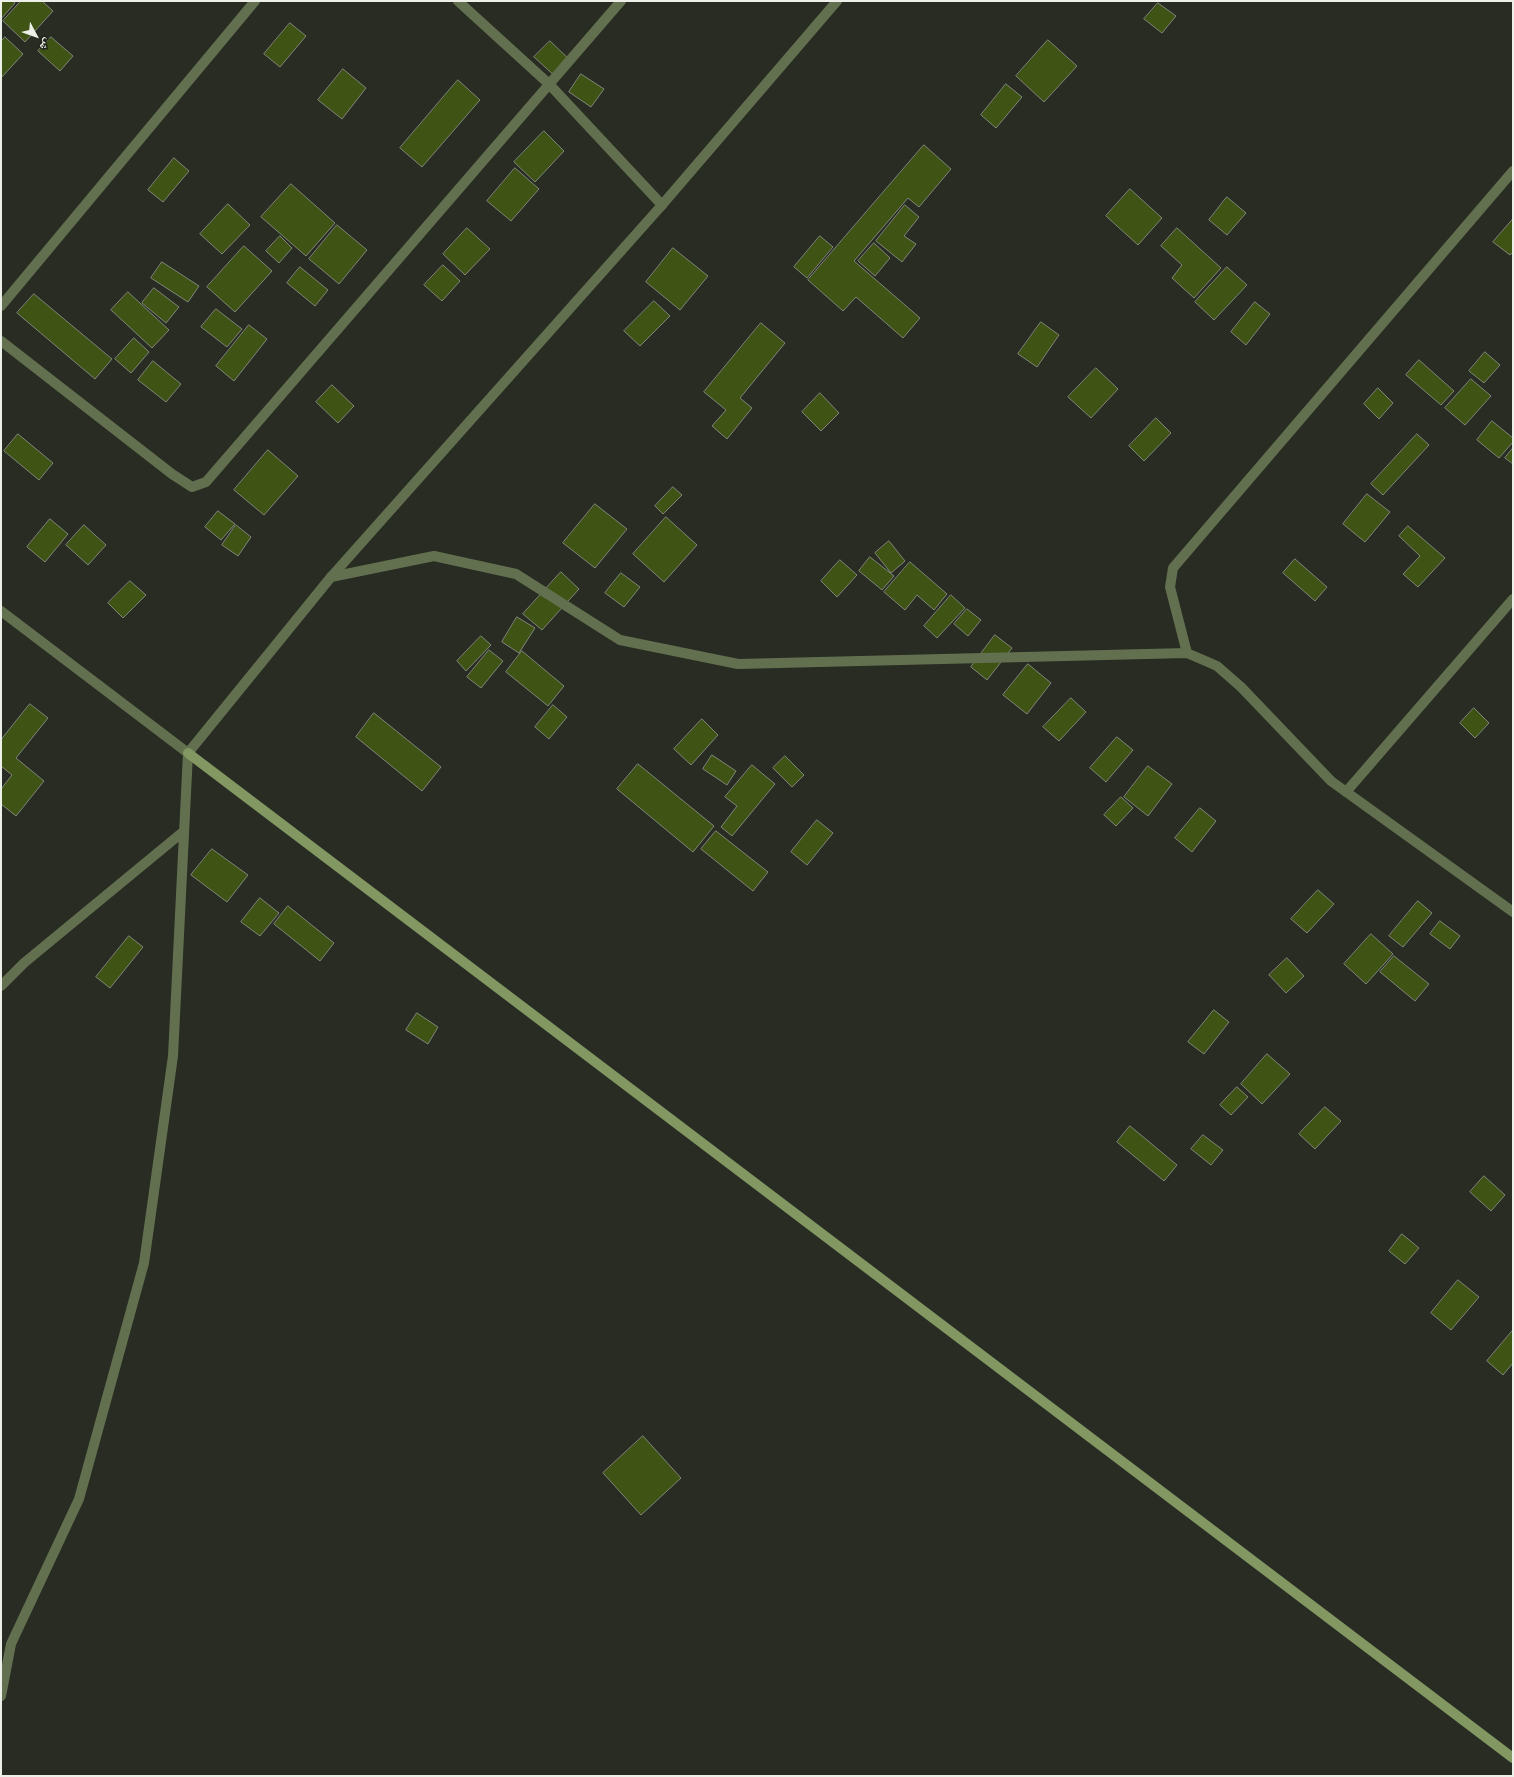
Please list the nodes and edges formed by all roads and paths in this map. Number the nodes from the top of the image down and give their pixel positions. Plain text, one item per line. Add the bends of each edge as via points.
1 (255, 1) edge
2 (458, 1) edge
3 (621, 1) edge
4 (837, 1) edge
5 (549, 84) junction
6 (1513, 171) edge
7 (662, 205) junction
8 (1, 306) edge
9 (1, 341) edge
10 (331, 577) junction
11 (1513, 599) edge
12 (1, 611) edge
13 (1187, 653) junction
14 (188, 753) junction
15 (1346, 792) junction
16 (184, 831) junction
17 (1513, 912) edge
18 (1, 986) edge
19 (1, 1696) edge
20 (1513, 1758) edge

1 - 8 street
2 - 5 street
3 - 5 street
4 - 7 street
5 - 7 street
5 - 9 street via 206,482 192,487 172,474
6 - 13 street via 1173,568 1170,588
7 - 10 street
10 - 13 street via 434,556 501,570 516,574 620,640 738,664
10 - 14 street
11 - 15 street
12 - 14 street
13 - 15 street via 1217,666 1331,781
14 - 16 street
14 - 20 main road
15 - 17 street
16 - 18 street via 24,963
16 - 19 street via 173,1056 144,1263 79,1498 11,1644

